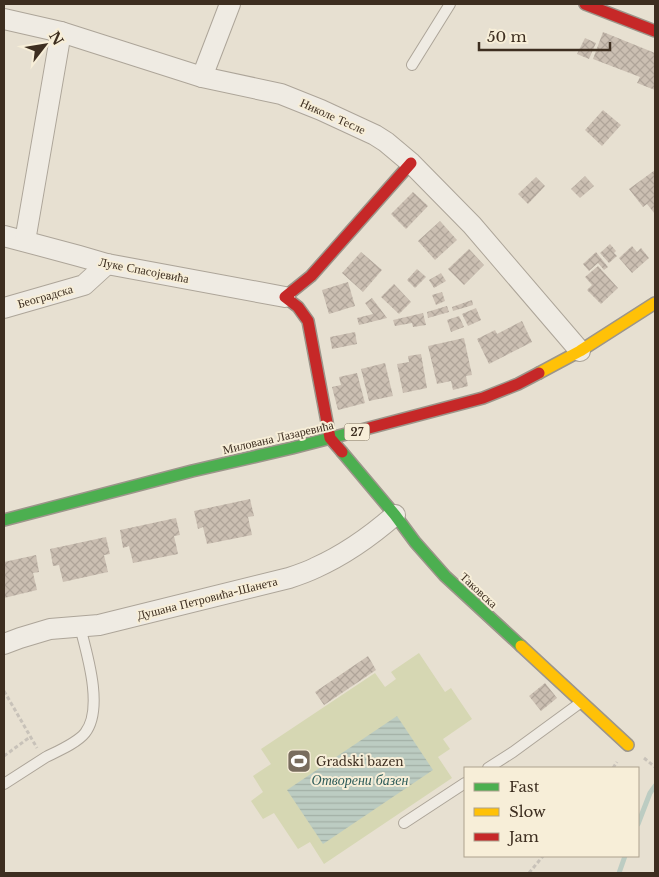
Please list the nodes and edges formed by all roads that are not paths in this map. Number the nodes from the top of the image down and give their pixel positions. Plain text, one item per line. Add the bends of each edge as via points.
1 (230, 4) edge
2 (450, 4) edge
3 (585, 4) edge
4 (634, 9) dead end
5 (4, 19) edge
6 (630, 21) junction
7 (655, 31) edge
8 (61, 32) junction
9 (412, 65) dead end
10 (202, 77) junction
11 (411, 163) junction
12 (4, 236) edge
13 (25, 242) junction
14 (79, 256) junction
15 (108, 264) junction
16 (84, 285) junction
17 (285, 297) junction
18 (655, 302) edge
19 (4, 308) edge
20 (580, 351) junction
21 (330, 438) junction
22 (395, 514) junction
23 (4, 520) edge
24 (80, 627) junction
25 (4, 644) edge
26 (580, 702) junction
27 (628, 745) dead end
28 (490, 767) edge
29 (4, 784) edge
30 (464, 784) edge
31 (404, 823) dead end

1 - 10 street
2 - 9 lane
3 - 6 street
4 - 6 lane
5 - 8 street, Николе Тесле
6 - 7 street
8 - 10 street, Николе Тесле
8 - 13 street
10 - 11 street, Николе Тесле via 281,94 321,110 386,142
11 - 17 street via 311,276
11 - 20 street, Николе Тесле via 472,224
12 - 13 street, Луке Спасојевића
13 - 14 street, Луке Спасојевића
14 - 15 street, Луке Спасојевића
14 - 16 street via 87,268
15 - 16 street, Београдска
15 - 17 street, Луке Спасојевића
16 - 19 street, Београдска
17 - 21 street via 308,321
18 - 20 street, Милована Лазаревића / 27
20 - 21 street, Милована Лазаревића / 27 via 518,384 483,398
21 - 22 street, Таковска
21 - 23 street, Милована Лазаревића / 27
22 - 24 street, Душана Петровића-Шанета via 352,548 314,569 289,578
22 - 26 street, Таковска via 444,576
24 - 25 street, Душана Петровића-Шанета via 50,629
24 - 29 lane via 94,693 88,728 80,738
26 - 27 street, Таковска
26 - 28 lane
30 - 31 lane

